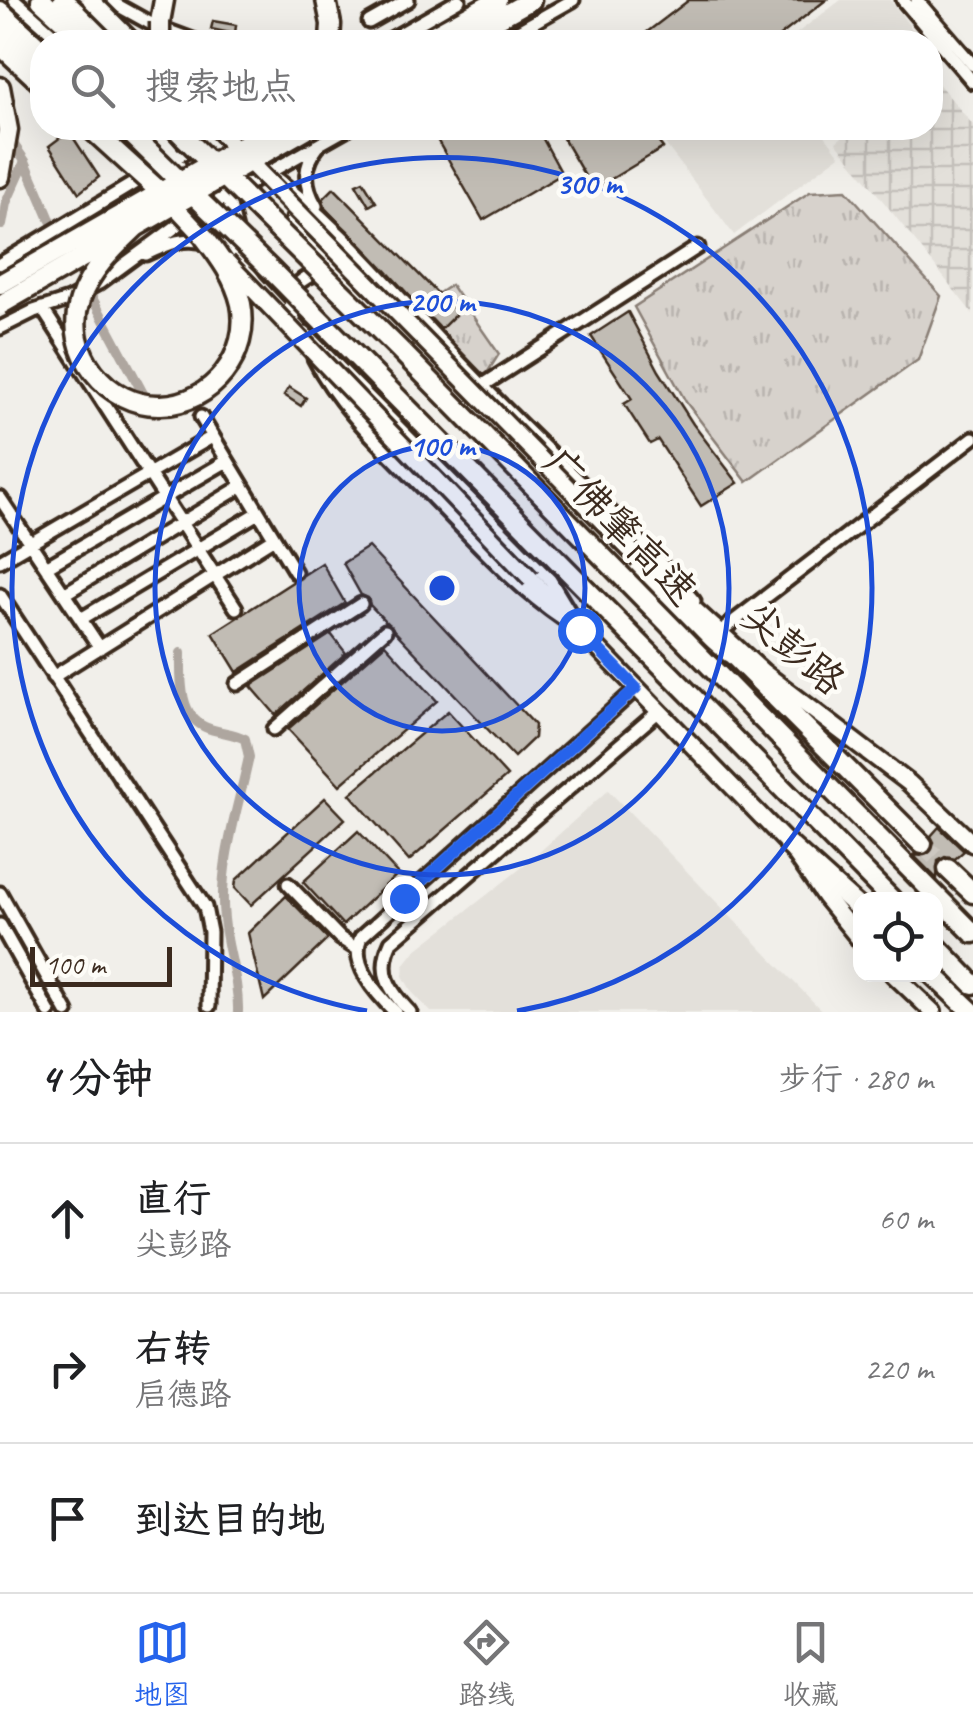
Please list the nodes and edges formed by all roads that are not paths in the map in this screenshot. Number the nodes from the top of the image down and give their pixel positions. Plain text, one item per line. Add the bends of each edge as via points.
1 (15, 0) edge
2 (41, 0) edge
3 (63, 0) edge
4 (91, 0) edge
5 (106, 0) edge
6 (164, 0) edge
7 (326, 0) edge
8 (408, 0) edge
9 (459, 0) edge
10 (531, 0) edge
11 (572, 0) edge
12 (903, 0) edge
13 (917, 0) edge
14 (495, 8) edge
15 (0, 11) edge
16 (368, 22) dead end
17 (49, 30) edge
18 (73, 30) edge
19 (95, 30) edge
20 (120, 30) edge
21 (124, 30) edge
22 (161, 30) edge
23 (166, 30) edge
24 (331, 30) edge
25 (408, 30) edge
26 (448, 30) edge
27 (470, 30) edge
28 (520, 30) edge
29 (929, 30) edge
30 (943, 30) edge
31 (943, 30) edge
32 (0, 31) edge
33 (30, 39) edge
34 (0, 44) edge
35 (943, 47) edge
36 (30, 59) edge
37 (973, 65) edge
38 (30, 73) edge
39 (973, 82) edge
40 (0, 87) edge
41 (103, 140) edge
42 (112, 140) edge
43 (130, 140) edge
44 (141, 140) edge
45 (164, 140) edge
46 (177, 140) edge
47 (186, 140) edge
48 (204, 140) edge
49 (226, 140) edge
50 (227, 140) edge
51 (229, 140) edge
52 (248, 140) edge
53 (256, 140) edge
54 (284, 140) edge
55 (287, 140) edge
56 (326, 140) edge
57 (322, 142) junction
58 (181, 155) junction
59 (0, 177) edge
60 (132, 184) junction
61 (167, 198) junction
62 (200, 204) junction
63 (324, 218) junction
64 (76, 219) junction
65 (136, 227) junction
66 (204, 237) junction
67 (698, 247) dead end
68 (0, 264) edge
69 (124, 264) junction
70 (255, 281) junction
71 (0, 284) edge
72 (362, 290) junction
73 (0, 305) edge
74 (42, 308) junction
75 (298, 325) junction
76 (0, 328) edge
77 (482, 386) junction
78 (200, 417) dead end
79 (212, 437) junction
80 (973, 438) edge
81 (227, 460) junction
82 (148, 473) junction
83 (242, 486) junction
84 (0, 498) edge
85 (164, 498) junction
86 (258, 512) junction
87 (180, 523) junction
88 (274, 538) junction
89 (29, 542) junction
90 (198, 549) junction
91 (640, 559) junction
92 (0, 561) edge
93 (46, 568) junction
94 (294, 572) dead end
95 (214, 575) junction
96 (64, 594) junction
97 (0, 595) edge
98 (361, 604) dead end
99 (236, 608) dead end
100 (81, 619) junction
101 (580, 630) junction
102 (384, 631) dead end
103 (720, 632) junction
104 (100, 648) junction
105 (730, 653) junction
106 (54, 677) junction
107 (236, 684) dead end
108 (636, 688) junction
109 (659, 711) junction
110 (274, 729) dead end
111 (922, 844) tunnel mouth
112 (973, 844) edge
113 (789, 845) junction
114 (948, 869) tunnel mouth
115 (288, 884) dead end
116 (882, 892) edge
117 (0, 893) edge
118 (973, 894) edge
119 (853, 902) edge
120 (0, 925) edge
121 (853, 932) edge
122 (973, 932) edge
123 (357, 949) junction
124 (943, 953) edge
125 (900, 982) edge
126 (940, 982) edge
127 (973, 984) edge
128 (209, 1006) dead end
129 (922, 1009) edge
130 (49, 1012) edge
131 (67, 1012) edge
132 (395, 1012) edge
133 (410, 1012) edge
134 (972, 1012) edge

1 - 17 street
2 - 18 highway
3 - 19 highway
4 - 20 main road, bridge
5 - 21 street
5 - 23 street
6 - 22 highway, bridge
7 - 24 highway
8 - 16 street
9 - 25 street
10 - 14 highway
11 - 28 street
12 - 29 street
13 - 31 street
14 - 26 highway
14 - 27 highway
15 - 33 highway
30 - 37 street
32 - 36 main road
34 - 38 highway
35 - 39 street
40 - 59 highway via 8,121
41 - 61 highway, bridge
42 - 61 main road, bridge
43 - 60 street
44 - 116 highway, 广佛肇高速, bridge
45 - 58 street
46 - 58 street
47 - 122 highway, 广佛肇高速, bridge
48 - 58 street
49 - 72 highway
50 - 91 main road, bridge
51 - 63 street, 尖彭路
52 - 71 highway, bridge
53 - 70 street via 232,164 226,193
54 - 57 street via 296,146
55 - 65 highway, bridge
56 - 57 street
57 - 62 street
57 - 63 street via 306,180
58 - 60 street
58 - 62 street via 197,182
60 - 64 street
61 - 66 main road, bridge
62 - 69 street
62 - 70 street
63 - 77 street, 尖彭路
64 - 68 street
64 - 69 street via 100,216 118,227 127,239
65 - 66 highway, bridge via 89,281 77,333 84,359 102,381 129,399 155,405 206,391 239,346 238,294
65 - 73 highway, bridge
66 - 101 main road, bridge
67 - 77 street
69 - 70 street via 198,240
69 - 74 street, bridge via 68,300
70 - 75 street
72 - 75 street via 328,272 311,274 291,297
72 - 105 highway via 661,594
74 - 76 street
74 - 82 street
75 - 101 street via 550,580
75 - 101 street via 324,377 376,439 529,595
77 - 103 street, 尖彭路 via 663,565
78 - 79 street
79 - 81 street
79 - 82 street
80 - 103 street
81 - 83 street
81 - 85 street
82 - 85 street
82 - 89 street
83 - 86 street
83 - 87 street
84 - 89 street
85 - 87 street
85 - 93 street
86 - 88 street
86 - 90 street
87 - 90 street
87 - 96 street
88 - 94 street
88 - 95 street
89 - 92 street
89 - 93 street
90 - 95 street
90 - 100 street
91 - 103 main road
91 - 105 highway
93 - 96 street
95 - 99 street
95 - 104 street
96 - 100 street
97 - 106 street
98 - 107 street
100 - 104 street
101 - 108 main road
102 - 110 street
103 - 112 main road, 尖彭路 via 909,783
104 - 106 street
105 - 111 highway
106 - 128 street via 205,908
108 - 109 main road
108 - 123 street via 367,929
109 - 113 main road
109 - 133 street via 391,942 385,976
113 - 119 highway
113 - 121 main road
114 - 118 highway
115 - 123 street
117 - 131 street
120 - 130 street
123 - 132 street via 365,975
124 - 127 highway
125 - 129 main road
126 - 134 highway

